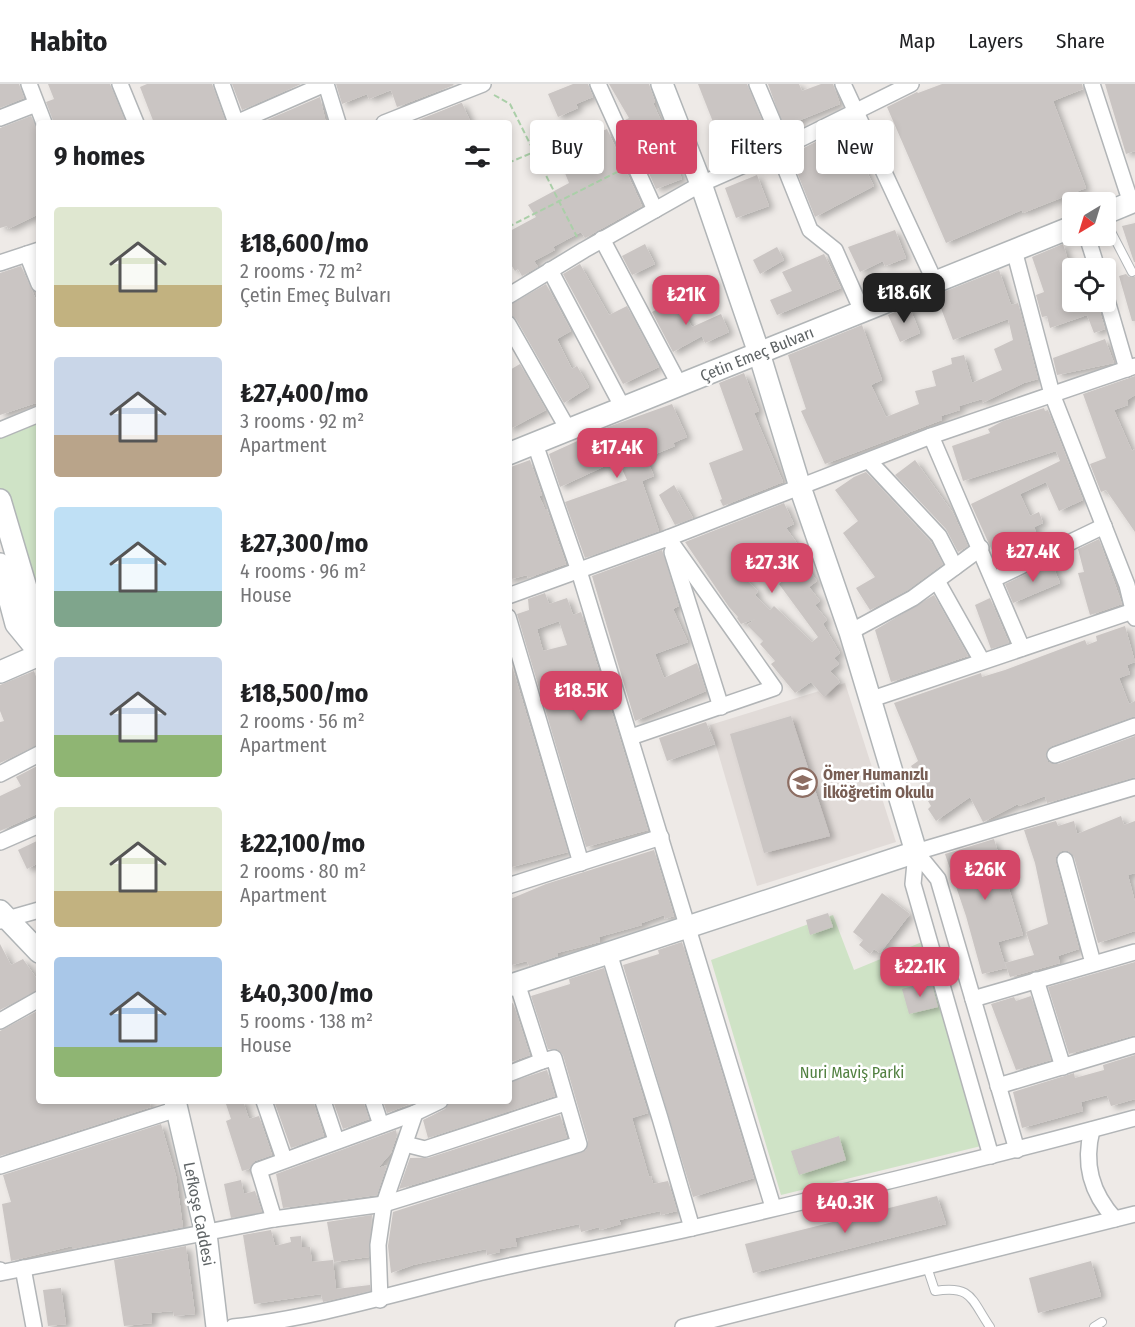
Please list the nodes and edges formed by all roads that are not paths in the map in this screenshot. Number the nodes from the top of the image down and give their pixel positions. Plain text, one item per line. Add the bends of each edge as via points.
1 (29, 84) edge
2 (120, 84) edge
3 (222, 84) edge
4 (325, 84) edge
5 (598, 84) edge
6 (662, 84) edge
7 (757, 84) edge
8 (843, 84) edge
9 (911, 84) edge
10 (1092, 84) edge
11 (488, 87) edge
12 (36, 104) junction
13 (855, 111) junction
14 (0, 118) edge
15 (43, 120) edge
16 (135, 120) edge
17 (232, 120) edge
18 (238, 120) edge
19 (337, 120) edge
20 (393, 120) edge
21 (772, 120) edge
22 (804, 137) edge
23 (724, 174) edge
24 (788, 174) edge
25 (702, 184) junction
26 (1133, 202) edge
27 (1116, 209) edge
28 (655, 210) junction
29 (1062, 230) edge
30 (602, 239) junction
31 (1116, 242) edge
32 (1014, 250) junction
33 (33, 252) edge
34 (0, 263) edge
35 (36, 268) edge
36 (550, 270) junction
37 (1131, 272) dead end
38 (935, 282) junction
39 (512, 291) edge
40 (862, 311) junction
41 (1111, 312) edge
42 (512, 331) edge
43 (759, 353) junction
44 (1131, 367) edge
45 (680, 386) junction
46 (1052, 394) junction
47 (623, 408) junction
48 (36, 415) edge
49 (0, 430) edge
50 (569, 431) junction
51 (931, 436) junction
52 (535, 444) junction
53 (512, 453) edge
54 (869, 461) junction
55 (800, 487) junction
56 (0, 500) edge
57 (1104, 526) junction
58 (668, 538) junction
59 (981, 549) junction
60 (0, 564) edge
61 (955, 567) junction
62 (579, 571) junction
63 (994, 579) junction
64 (937, 581) junction
65 (512, 595) edge
66 (1134, 614) edge
67 (36, 625) edge
68 (512, 630) edge
69 (850, 632) junction
70 (1022, 648) junction
71 (36, 650) edge
72 (36, 655) edge
73 (982, 661) junction
74 (0, 672) edge
75 (869, 700) junction
76 (721, 706) junction
77 (1135, 726) edge
78 (631, 737) junction
79 (36, 755) edge
80 (1055, 755) dead end
81 (0, 774) edge
82 (1135, 788) edge
83 (36, 826) edge
84 (661, 837) junction
85 (0, 842) edge
86 (916, 852) junction
87 (1065, 860) dead end
88 (581, 863) junction
89 (512, 884) edge
90 (0, 893) edge
91 (13, 915) edge
92 (690, 927) junction
93 (36, 932) edge
94 (36, 948) edge
95 (1135, 952) edge
96 (609, 953) junction
97 (1093, 963) junction
98 (1036, 980) junction
99 (513, 985) edge
100 (973, 999) junction
101 (36, 1001) edge
102 (0, 1021) edge
103 (1135, 1045) edge
104 (542, 1061) junction
105 (1063, 1066) junction
106 (512, 1072) edge
107 (998, 1086) junction
108 (565, 1103) junction
109 (265, 1104) edge
110 (324, 1104) edge
111 (374, 1104) edge
112 (176, 1105) edge
113 (427, 1105) edge
114 (1135, 1118) edge
115 (381, 1125) junction
116 (1092, 1130) junction
117 (336, 1140) junction
118 (405, 1144) junction
119 (1017, 1150) junction
120 (991, 1156) junction
121 (284, 1159) junction
122 (0, 1166) edge
123 (384, 1204) junction
124 (773, 1207) junction
125 (1135, 1214) edge
126 (274, 1219) junction
127 (1115, 1219) junction
128 (692, 1228) junction
129 (206, 1234) junction
130 (927, 1266) junction
131 (23, 1268) junction
132 (0, 1270) edge
133 (380, 1300) junction
134 (273, 1325) edge
135 (34, 1327) edge
136 (217, 1327) edge
137 (233, 1327) edge
138 (683, 1327) edge
139 (990, 1327) edge

1 - 12 street
2 - 16 street
3 - 17 street
4 - 18 street
4 - 19 street
5 - 28 street
6 - 25 street
7 - 21 street
8 - 13 street
9 - 13 street
10 - 26 street
11 - 20 street
12 - 14 street
12 - 15 street
13 - 22 street
13 - 38 street
23 - 25 street
24 - 40 street via 810,230 835,250
25 - 28 street
25 - 43 street
26 - 27 street
28 - 30 street
29 - 32 street, Çetin Emeç Bulvarı
30 - 36 street
30 - 45 street
31 - 37 lane
32 - 38 street, Çetin Emeç Bulvarı
32 - 46 street
33 - 34 street
33 - 35 street
36 - 39 street
36 - 47 street
38 - 40 street, Çetin Emeç Bulvarı
40 - 43 street, Çetin Emeç Bulvarı
41 - 44 street
42 - 50 street
43 - 45 street, Çetin Emeç Bulvarı
43 - 55 street
44 - 46 street
45 - 47 street, Çetin Emeç Bulvarı
46 - 51 street
46 - 57 street
47 - 50 street, Çetin Emeç Bulvarı
48 - 49 street
50 - 52 street, Çetin Emeç Bulvarı
51 - 54 street
51 - 59 street
52 - 53 street, Çetin Emeç Bulvarı
52 - 62 street
54 - 55 street
54 - 61 street via 939,536
55 - 58 street
55 - 69 street
56 - 67 street
57 - 63 street
57 - 66 street
58 - 62 street
58 - 76 street
58 - 76 street via 774,688
59 - 61 street
59 - 63 street
60 - 71 street via 16,624
61 - 64 street
62 - 65 street
62 - 78 street
63 - 70 street
64 - 69 street
64 - 73 street
66 - 70 street
68 - 88 street
69 - 75 street
70 - 73 street
72 - 74 street
73 - 75 street
75 - 86 street
76 - 78 street
77 - 80 street
78 - 84 street
79 - 81 street
82 - 86 street
83 - 85 street
84 - 88 street
84 - 92 street
86 - 92 street
86 - 100 street via 938,879
86 - 120 street via 913,884
87 - 97 street
88 - 89 street
90 - 91 street
91 - 93 street
91 - 94 street
92 - 96 street
92 - 124 street
95 - 97 street
96 - 99 street
96 - 128 street
97 - 98 street
98 - 100 street
98 - 105 street
99 - 104 street
100 - 107 street
101 - 102 street
103 - 105 street
104 - 106 street
104 - 108 street via 554,1058
105 - 107 street
107 - 119 street
108 - 118 street via 425,1149
108 - 123 street via 579,1144
109 - 121 street
110 - 117 street
111 - 115 street
112 - 122 street
112 - 129 street, Lefkoşe Caddesi
113 - 115 street
113 - 118 street
114 - 116 street
115 - 117 street
116 - 119 street
116 - 127 street via 1089,1174 1098,1197
117 - 121 street
118 - 123 street
119 - 120 street
120 - 124 street
121 - 126 street via 259,1170
123 - 126 street
123 - 133 street via 378,1245
124 - 128 street
125 - 127 street
126 - 129 street
127 - 130 street
128 - 133 street via 494,1270
129 - 131 street
129 - 136 street, Lefkoşe Caddesi
130 - 138 street
130 - 139 lane via 935,1291 954,1288 966,1292
131 - 132 street
131 - 135 street
133 - 134 street
134 - 137 street

